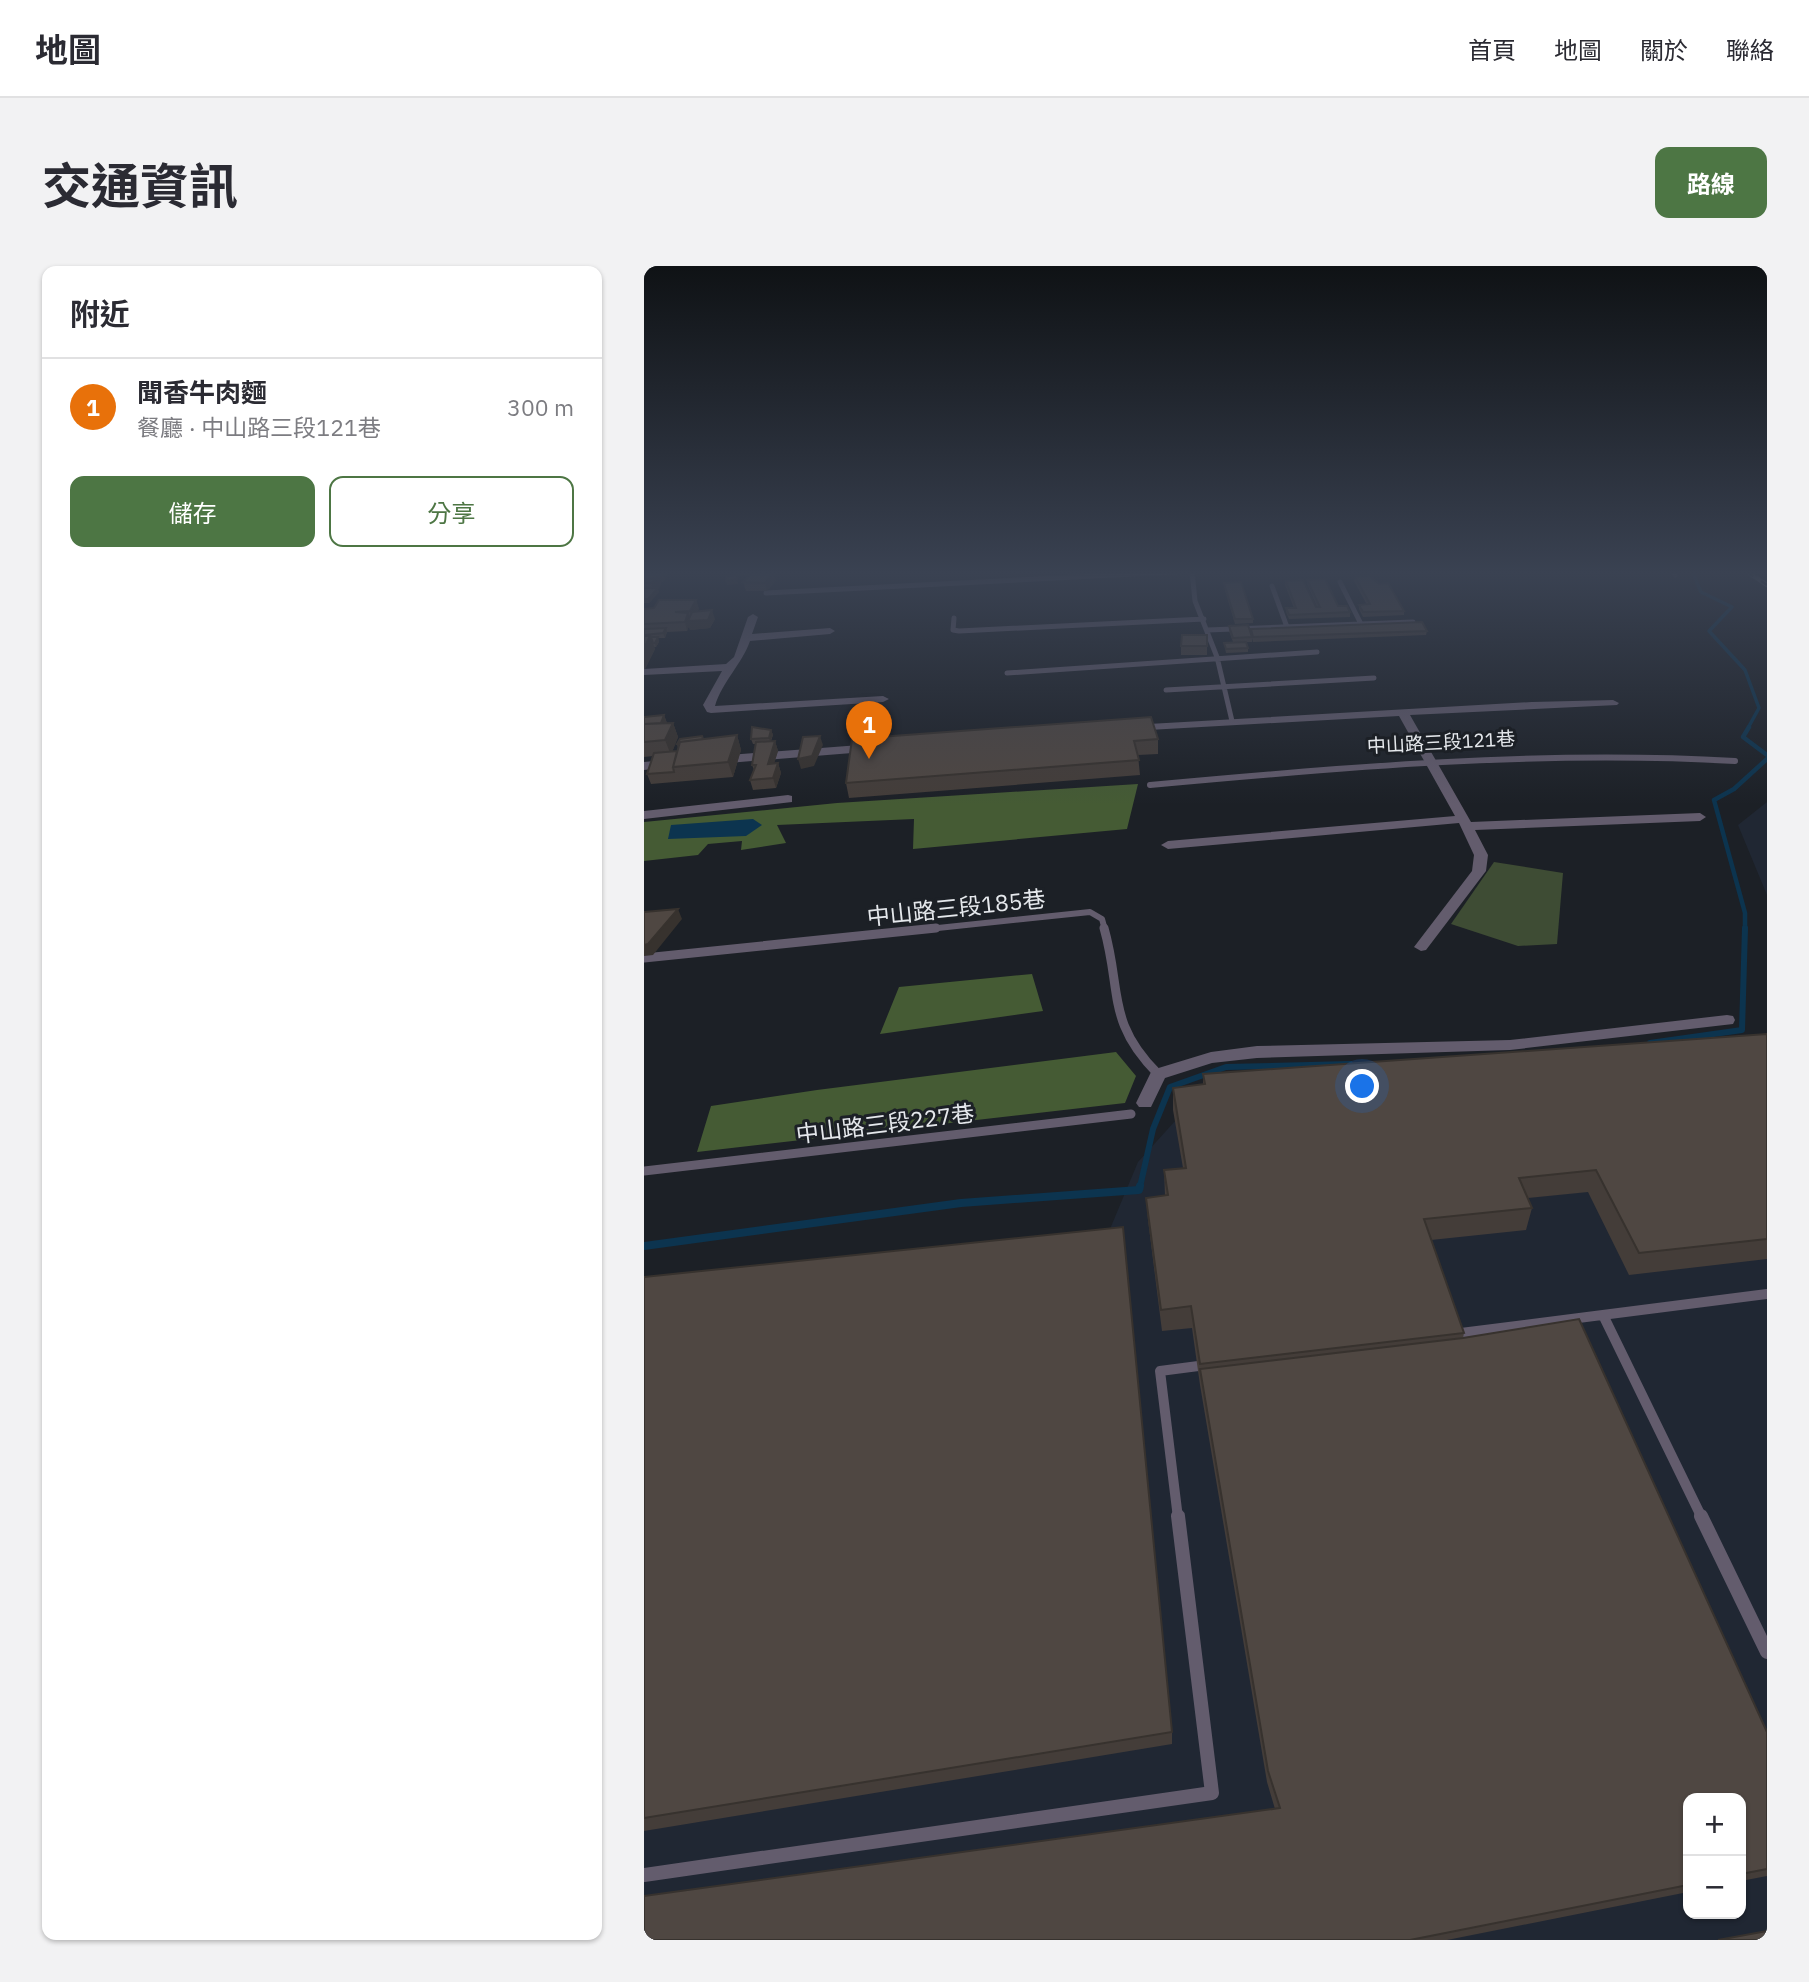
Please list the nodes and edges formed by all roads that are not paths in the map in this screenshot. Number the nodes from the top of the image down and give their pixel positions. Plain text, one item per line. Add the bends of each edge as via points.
1 (742, 649) edge
2 (1214, 649) edge
3 (1317, 652) dead end
4 (1217, 657) junction
5 (729, 667) junction
6 (644, 672) edge
7 (1007, 673) dead end
8 (1374, 678) dead end
9 (1223, 686) junction
10 (1166, 690) dead end
11 (883, 699) dead end
12 (1613, 703) dead end
13 (1402, 712) junction
14 (1232, 721) junction
15 (1122, 729) edge
16 (890, 747) edge
17 (1428, 760) junction
18 (699, 761) edge
19 (1735, 761) dead end
20 (685, 762) edge
21 (644, 766) edge
22 (1150, 785) dead end
23 (788, 799) dead end
24 (644, 815) edge
25 (1700, 817) dead end
26 (1464, 822) junction
27 (1168, 845) dead end
28 (1421, 947) dead end
29 (644, 958) edge
30 (1727, 1020) dead end
31 (1158, 1074) junction
32 (1145, 1103) dead end
33 (1131, 1114) dead end
34 (644, 1171) edge
35 (1767, 1294) edge
36 (1603, 1315) junction
37 (1437, 1336) edge
38 (1216, 1364) edge
39 (1767, 1652) edge
40 (644, 1875) edge

1 - 5 street
2 - 4 lane
3 - 4 lane
4 - 7 lane
4 - 9 lane
5 - 6 street
5 - 11 street via 709,705 711,710
8 - 9 lane
9 - 10 lane
9 - 14 lane
12 - 13 street, 中山路三段121巷
13 - 14 street, 中山路三段121巷
13 - 17 street
14 - 15 street, 中山路三段121巷
16 - 18 street
17 - 19 lane, 中山路三段121巷 via 1647,755
17 - 22 lane, 中山路三段121巷
17 - 26 street
20 - 21 street
23 - 24 street
25 - 26 street
26 - 27 street
26 - 28 street via 1481,855 1479,871
29 - 31 lane, 中山路三段185巷 via 1090,912 1102,919 1121,1022 1137,1054
30 - 31 street via 1510,1045 1257,1052 1211,1058
31 - 32 street
33 - 34 lane, 中山路三段227巷
35 - 36 lane
36 - 37 lane
36 - 39 lane
38 - 40 lane via 1160,1371 1212,1793

